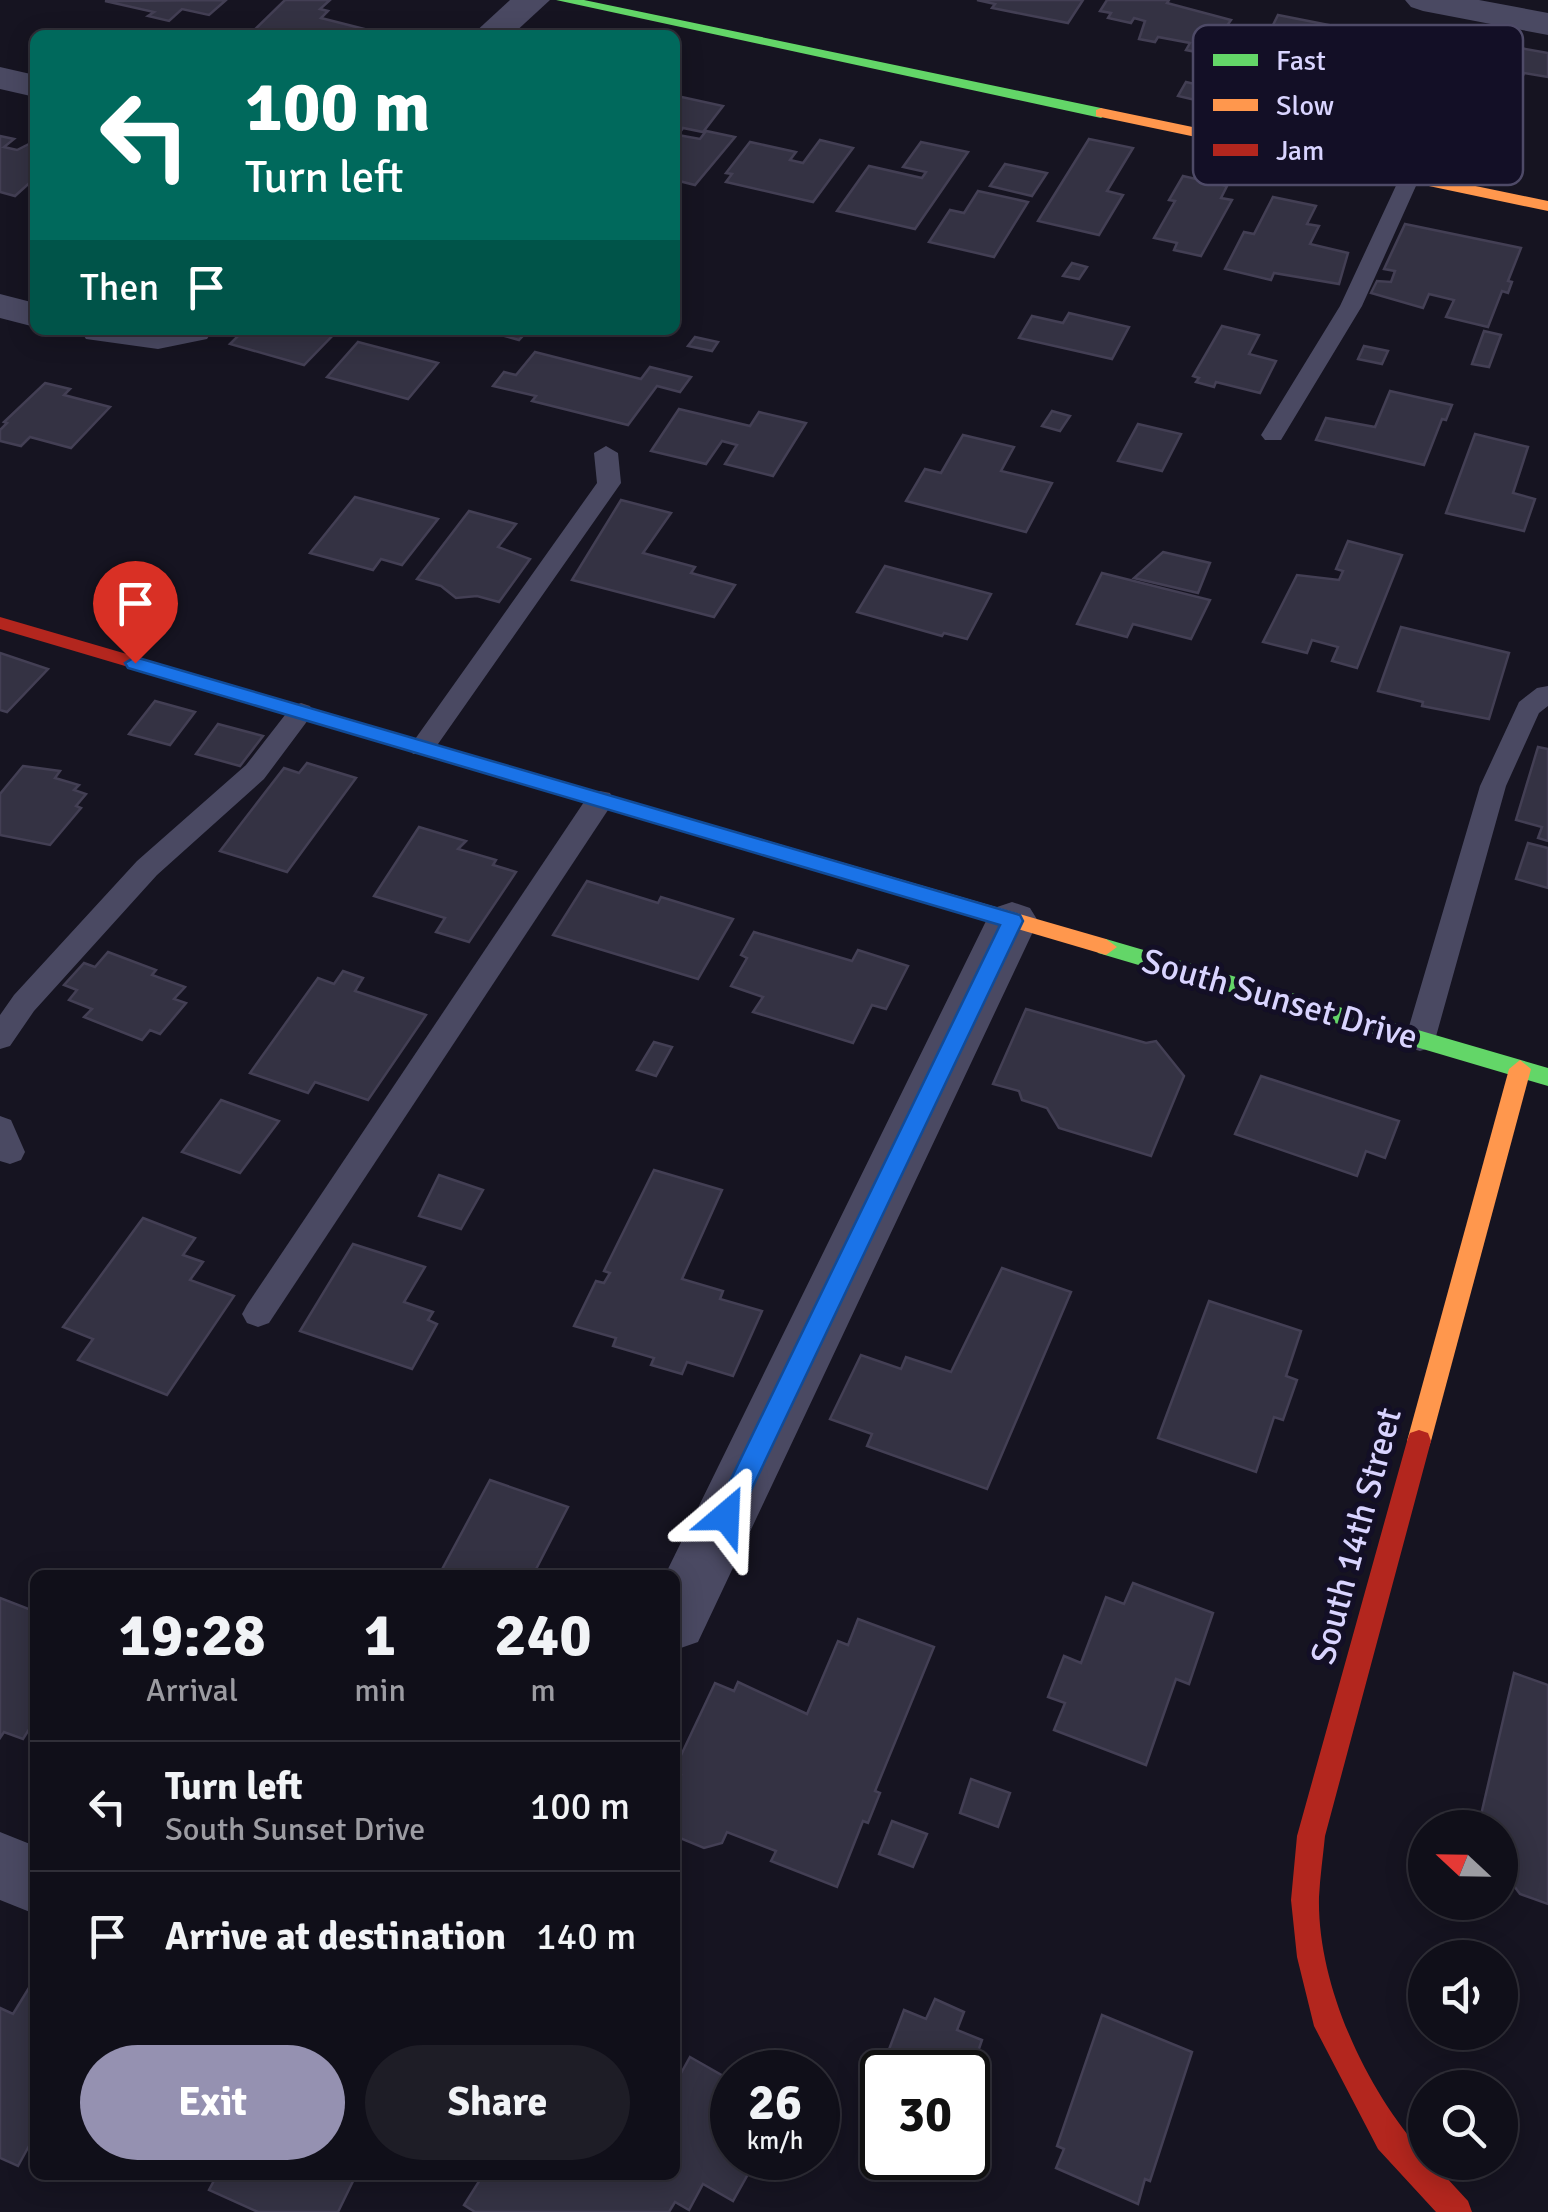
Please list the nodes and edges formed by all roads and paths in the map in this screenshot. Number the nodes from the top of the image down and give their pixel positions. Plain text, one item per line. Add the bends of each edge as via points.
1 (532, 0) edge
2 (563, 0) edge
3 (1423, 0) edge
4 (1548, 24) edge
5 (496, 30) edge
6 (0, 78) edge
7 (30, 85) edge
8 (1193, 132) edge
9 (1406, 185) edge
10 (1448, 185) edge
11 (1548, 206) edge
12 (0, 306) edge
13 (30, 314) edge
14 (1273, 435) dead end
15 (606, 453) dead end
16 (0, 623) edge
17 (1546, 694) edge
18 (301, 712) junction
19 (422, 748) junction
20 (600, 800) junction
21 (1012, 921) junction
22 (0, 1038) edge
23 (1420, 1040) junction
24 (1520, 1069) junction
25 (1548, 1077) edge
26 (258, 1314) dead end
27 (680, 1611) edge
28 (0, 1865) edge
29 (30, 1879) edge
30 (1457, 2212) edge

1 - 5 street
2 - 8 street
3 - 4 street
6 - 7 street
9 - 14 lane via 1350,306
10 - 11 street
12 - 13 street
15 - 19 lane via 609,483
16 - 18 street, South Sunset Drive
17 - 23 lane via 1528,708 1494,786
18 - 19 street, South Sunset Drive
18 - 22 lane via 255,772 147,868
19 - 20 street, South Sunset Drive
20 - 21 street, South Sunset Drive
20 - 26 lane
21 - 23 street, South Sunset Drive
21 - 27 street
23 - 24 street, South Sunset Drive
24 - 25 street, South Sunset Drive
24 - 30 street, South 14th Street via 1311,1836 1305,1900 1311,1957 1330,2026 1389,2138
28 - 29 street

